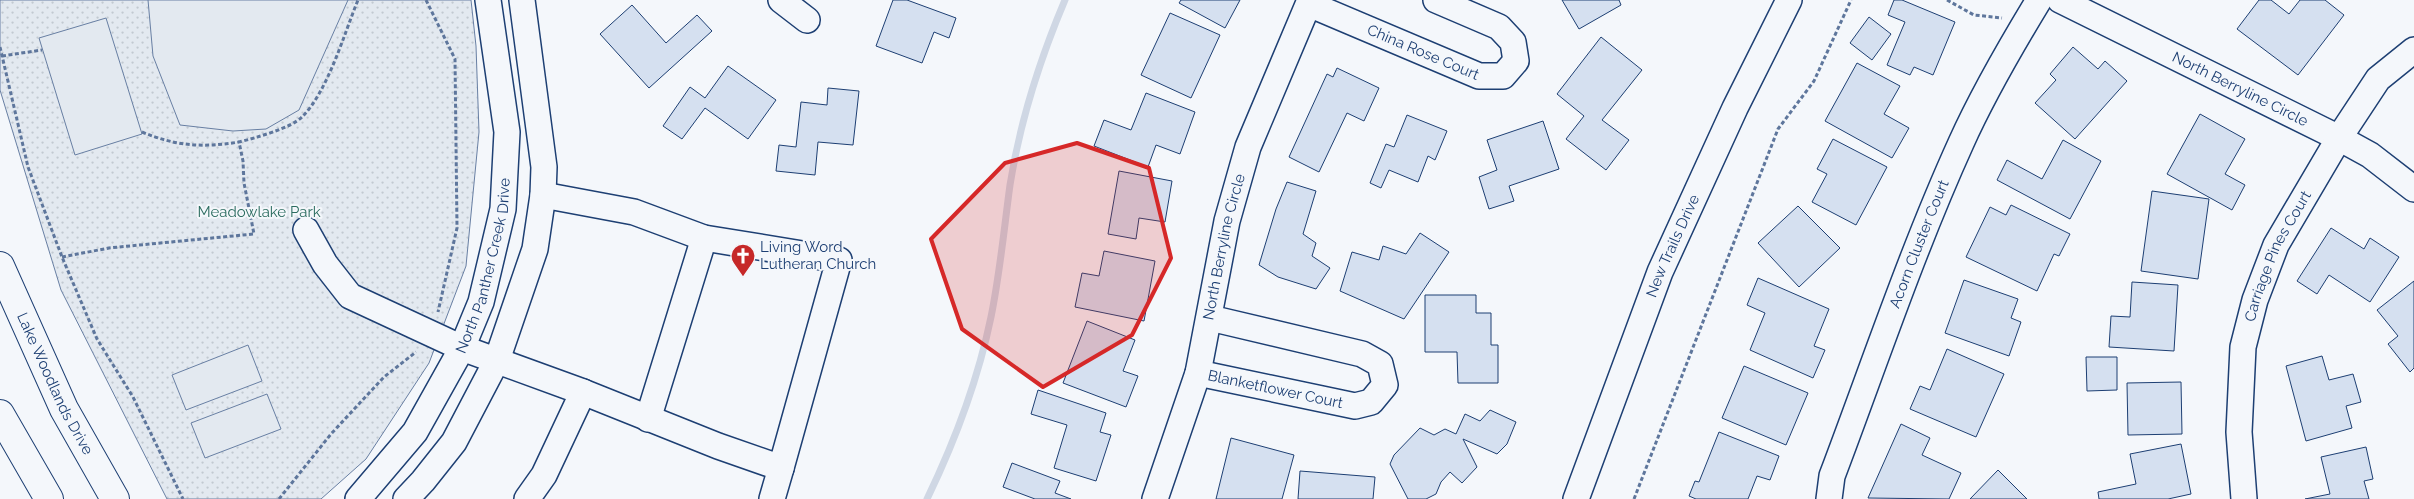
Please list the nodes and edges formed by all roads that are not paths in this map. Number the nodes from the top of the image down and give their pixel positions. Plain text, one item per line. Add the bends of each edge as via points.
1 (488, 0) edge
2 (522, 0) edge
3 (780, 0) edge
4 (1436, 0) edge
5 (1789, 0) edge
6 (2039, 0) edge
7 (2060, 0) edge
8 (1310, 2) edge
9 (807, 20) dead end
10 (2414, 50) edge
11 (2340, 138) junction
12 (2414, 189) edge
13 (543, 195) junction
14 (306, 230) dead end
15 (704, 238) junction
16 (0, 266) edge
17 (1210, 318) junction
18 (462, 348) junction
19 (497, 360) junction
20 (1198, 373) junction
21 (583, 392) junction
22 (0, 414) edge
23 (648, 419) junction
24 (781, 468) junction
25 (49, 499) edge
26 (115, 499) edge
27 (358, 499) edge
28 (406, 499) edge
29 (527, 499) edge
30 (772, 499) edge
31 (1155, 499) edge
32 (1576, 499) edge
33 (1829, 499) edge
34 (2244, 499) edge

1 - 18 street, North Panther Creek Drive via 507,132 503,209 481,302
2 - 13 street via 544,167
3 - 9 street
4 - 8 street, China Rose Court via 1499,27 1513,42 1516,61 1503,76 1479,76
5 - 32 street, New Trails Drive via 1731,116 1660,272
6 - 33 street, Acorn Cluster Court via 1961,142 1917,248 1832,476
7 - 11 street, North Berryline Circle
8 - 17 street, North Berryline Circle via 1248,146 1226,221
10 - 11 street, Carriage Pines Court via 2378,79
11 - 12 street, North Berryline Circle via 2370,155
11 - 34 street, Carriage Pines Court via 2276,246 2254,300 2243,347 2239,432
13 - 15 street via 634,212
13 - 19 street via 535,250
14 - 18 street via 325,264 350,296
15 - 23 street
15 - 24 street via 839,260
16 - 26 main road, Lake Woodlands Drive via 64,409
17 - 20 street, North Berryline Circle
17 - 20 street, Blanketflower Court via 1362,354 1380,364 1385,385 1371,402 1355,406
18 - 19 street
18 - 27 street, North Panther Creek Drive via 414,432
19 - 21 street
19 - 28 street via 454,442
20 - 31 street, North Berryline Circle
21 - 23 street
21 - 29 street via 544,475
22 - 25 main road
23 - 24 street
24 - 30 street

